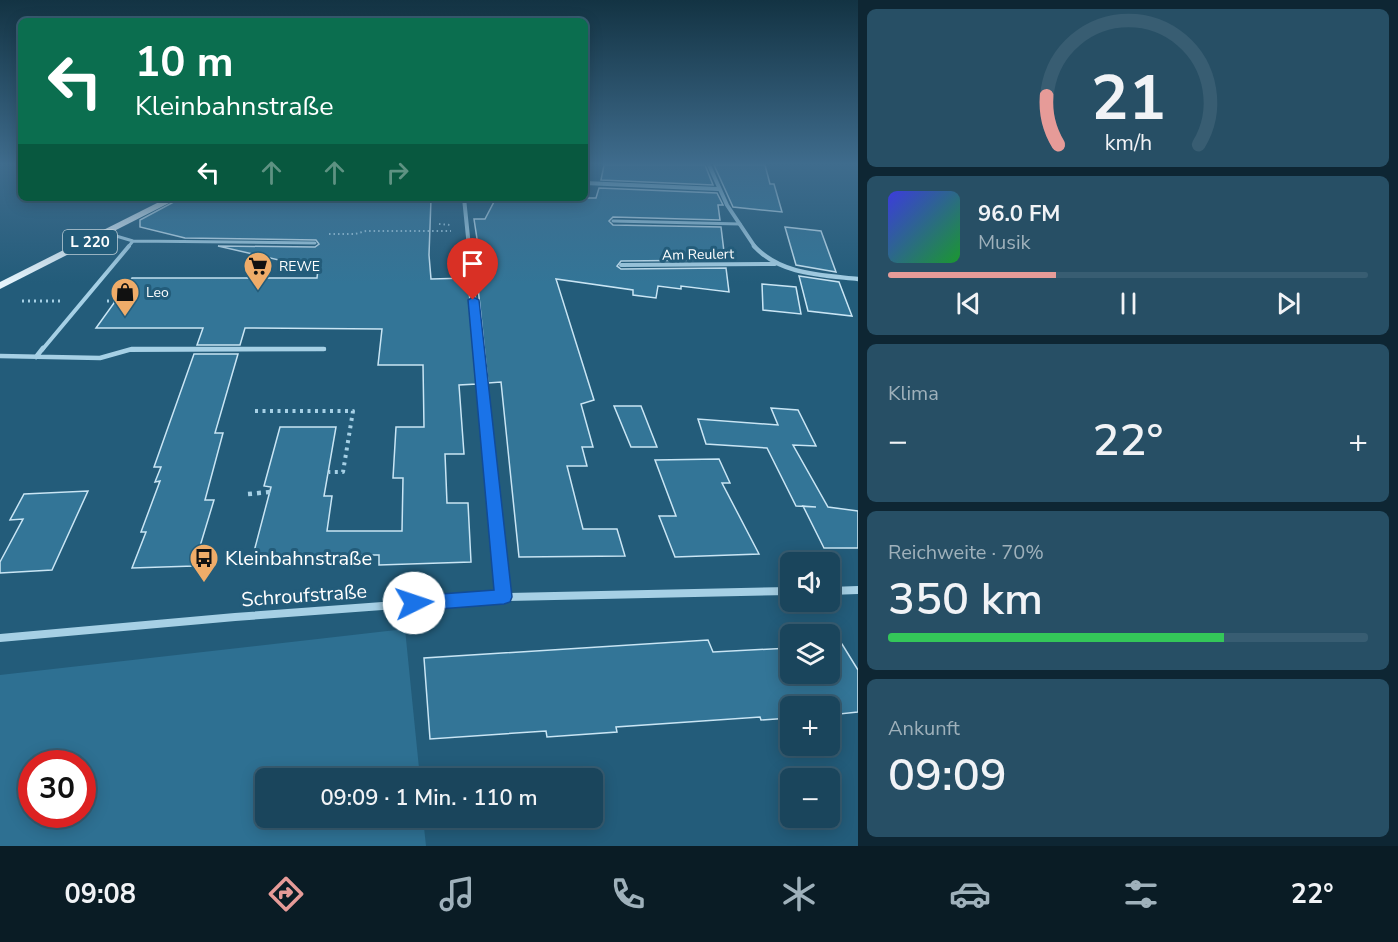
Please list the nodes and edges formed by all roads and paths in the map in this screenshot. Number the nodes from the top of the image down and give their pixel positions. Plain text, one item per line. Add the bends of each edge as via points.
1 (161, 204) edge
2 (464, 204) edge
3 (728, 204) edge
4 (613, 221) dead end
5 (740, 224) junction
6 (466, 232) junction
7 (106, 233) junction
8 (133, 241) junction
9 (315, 243) joint
10 (775, 264) junction
11 (621, 265) dead end
12 (858, 279) edge
13 (1, 285) edge
14 (324, 349) dead end
15 (0, 356) edge
16 (36, 357) junction
17 (255, 411) dead end
18 (329, 472) dead end
19 (270, 492) dead end
20 (248, 494) dead end
21 (858, 590) edge
22 (780, 591) edge
23 (840, 591) edge
24 (504, 597) junction
25 (0, 638) edge

1 - 7 main road, L 220
2 - 6 street
3 - 5 street, Am Reulert
4 - 5 lane, Am Reulert
5 - 10 street, Am Reulert via 760,253
6 - 9 path via 318,233
6 - 24 street
7 - 8 lane
7 - 13 main road, L 220
8 - 9 lane
8 - 16 lane
10 - 11 lane, Am Reulert
10 - 12 street, Am Reulert
14 - 16 lane via 132,349 100,358
15 - 16 lane
17 - 18 path via 353,411 344,472
19 - 20 path
21 - 23 street
22 - 24 street, Schroufstraße
24 - 25 street, Schroufstraße

